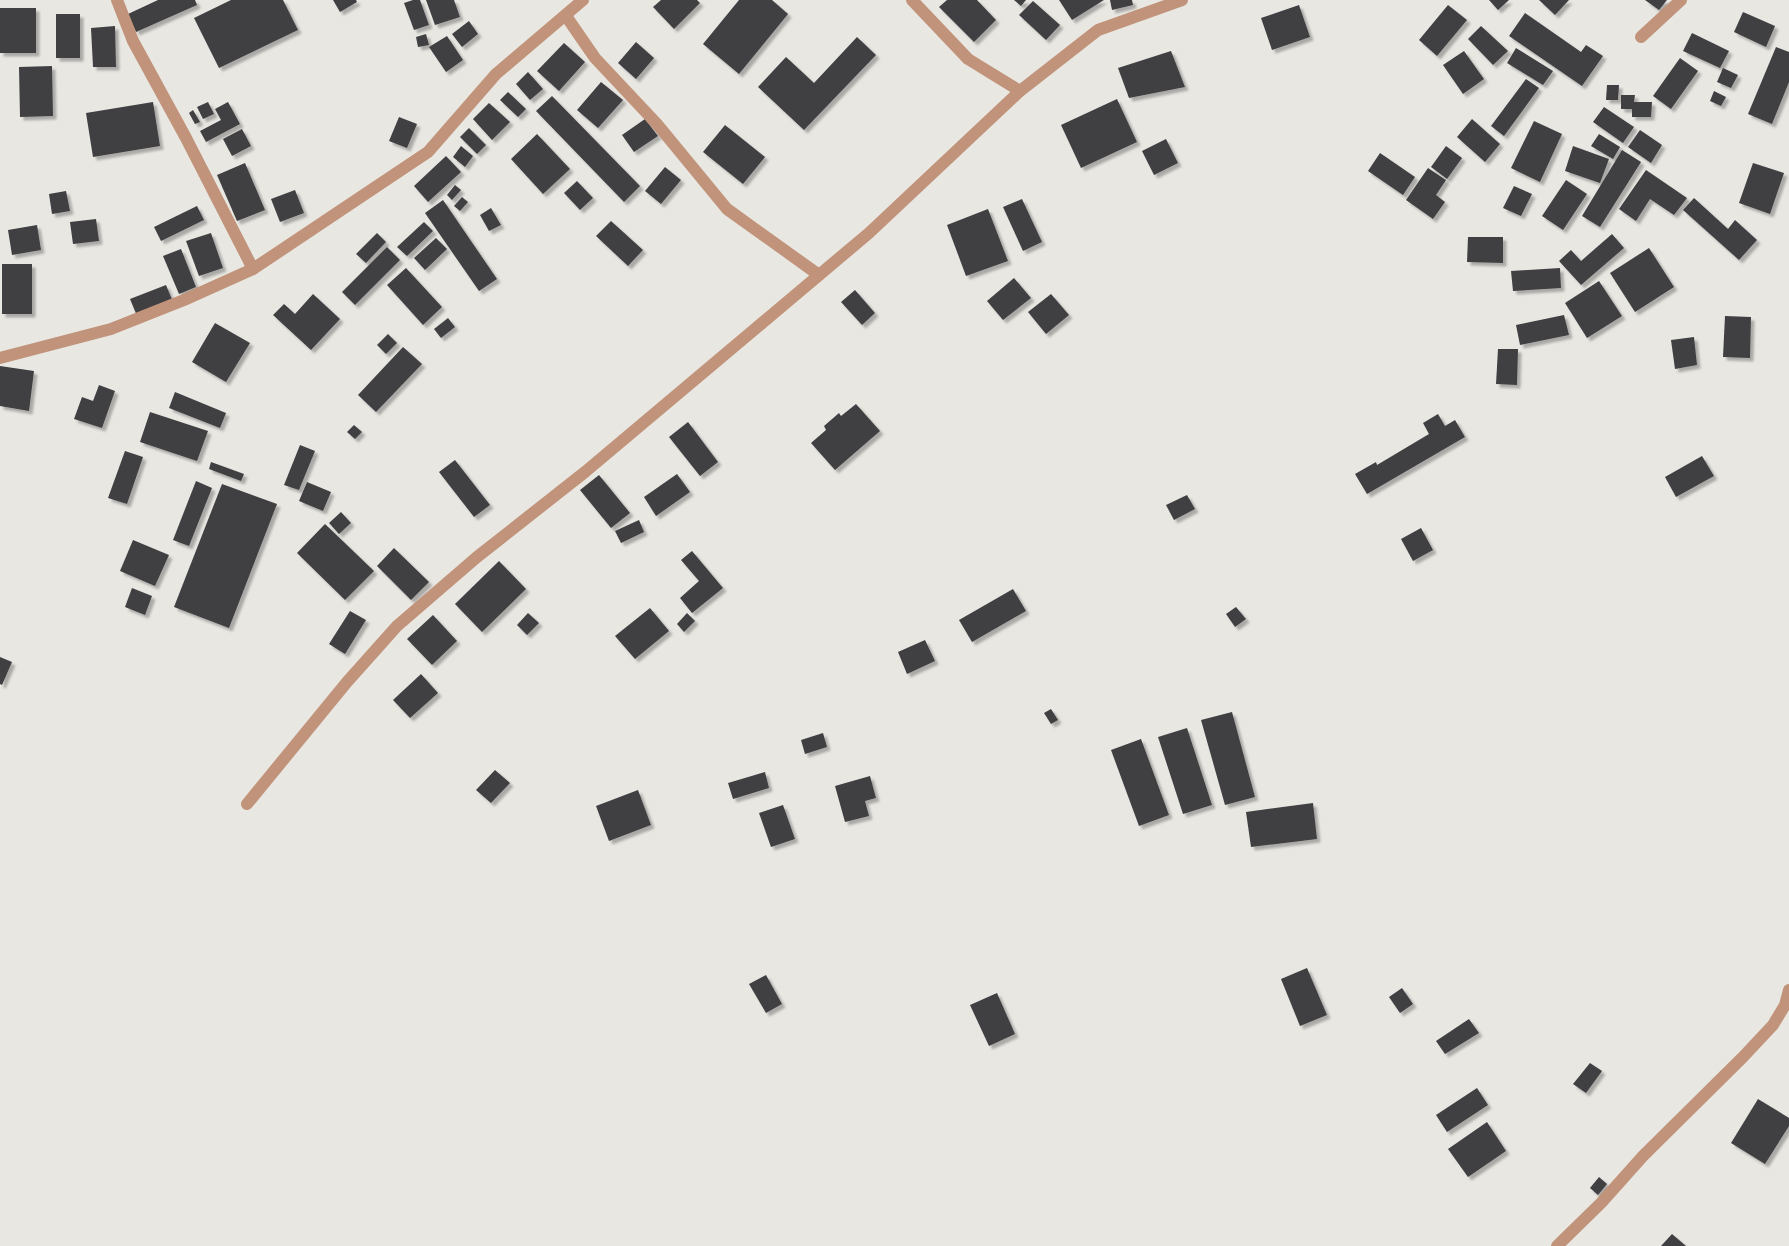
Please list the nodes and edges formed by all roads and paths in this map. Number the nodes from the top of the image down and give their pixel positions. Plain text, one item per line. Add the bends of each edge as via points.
1 (117, 0) edge
2 (583, 0) edge
3 (912, 0) edge
4 (1182, 0) edge
5 (1681, 0) edge
6 (566, 16) junction
7 (1641, 37) dead end
8 (1020, 91) junction
9 (253, 269) junction
10 (819, 275) junction
11 (0, 358) edge
12 (247, 804) dead end
13 (1789, 990) edge
14 (1558, 1246) edge

1 - 9 street via 133,41
2 - 6 street
3 - 8 street via 968,59
4 - 8 street via 1098,30
5 - 7 street
6 - 9 street via 496,74 428,152
6 - 10 street via 595,58 657,124 727,209
8 - 10 street via 869,233
9 - 11 street via 184,300 111,328
10 - 12 street via 598,461 477,556 398,626 347,682
13 - 14 street via 1785,1005 1773,1025

